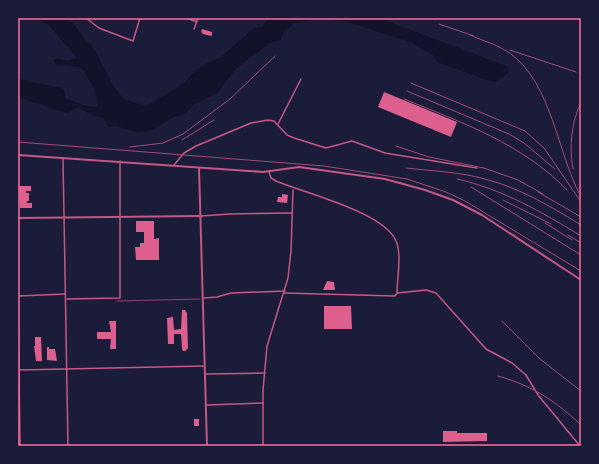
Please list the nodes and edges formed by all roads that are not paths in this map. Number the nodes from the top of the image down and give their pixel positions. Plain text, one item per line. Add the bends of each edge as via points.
1 (86, 18) edge
2 (140, 18) edge
3 (187, 18) edge
4 (198, 18) edge
5 (197, 22) junction
6 (194, 29) dead end
7 (301, 79) dead end
8 (278, 124) junction
9 (18, 155) edge
10 (63, 158) junction
11 (120, 161) junction
12 (174, 165) junction
13 (199, 168) junction
14 (477, 168) dead end
15 (269, 172) junction
16 (293, 189) junction
17 (292, 213) junction
18 (120, 216) junction
19 (201, 216) junction
20 (18, 218) edge
21 (64, 218) junction
22 (581, 280) edge
23 (284, 292) junction
24 (397, 293) junction
25 (65, 294) junction
26 (18, 296) edge
27 (204, 298) junction
28 (66, 299) junction
29 (205, 366) junction
30 (67, 369) junction
31 (19, 370) edge
32 (265, 372) junction
33 (206, 374) junction
34 (263, 403) junction
35 (206, 405) junction
36 (20, 446) edge
37 (68, 446) edge
38 (208, 446) edge
39 (263, 446) edge
40 (580, 446) edge

1 - 2 street via 99,28 133,41
3 - 5 street
4 - 5 street
5 - 6 street
7 - 8 street
8 - 12 street via 274,121 261,120 231,131 186,151
8 - 14 street via 287,135 326,148 352,141 385,153
9 - 10 street
10 - 11 street
10 - 21 street
11 - 12 street
11 - 18 street
12 - 13 street
13 - 15 street
13 - 19 street
15 - 16 street via 271,178
15 - 22 street via 299,167 385,179 426,190 482,215
16 - 17 street
16 - 24 street via 346,206 390,232 399,250
17 - 19 street
17 - 23 street via 291,256
18 - 19 street
18 - 21 street
18 - 28 street via 120,298
19 - 27 street
20 - 21 street
21 - 25 street
23 - 24 street via 395,296
23 - 27 street via 231,292 216,298
23 - 32 street via 268,343
24 - 40 street via 426,290 436,293 486,349 512,363 526,375 538,395
25 - 26 street
25 - 28 street
26 - 31 street
27 - 29 street
28 - 30 street
29 - 30 street
29 - 33 street
30 - 31 street
30 - 37 street
31 - 36 street
32 - 33 street
32 - 34 street
33 - 35 street
34 - 35 street
34 - 39 street
35 - 38 street

